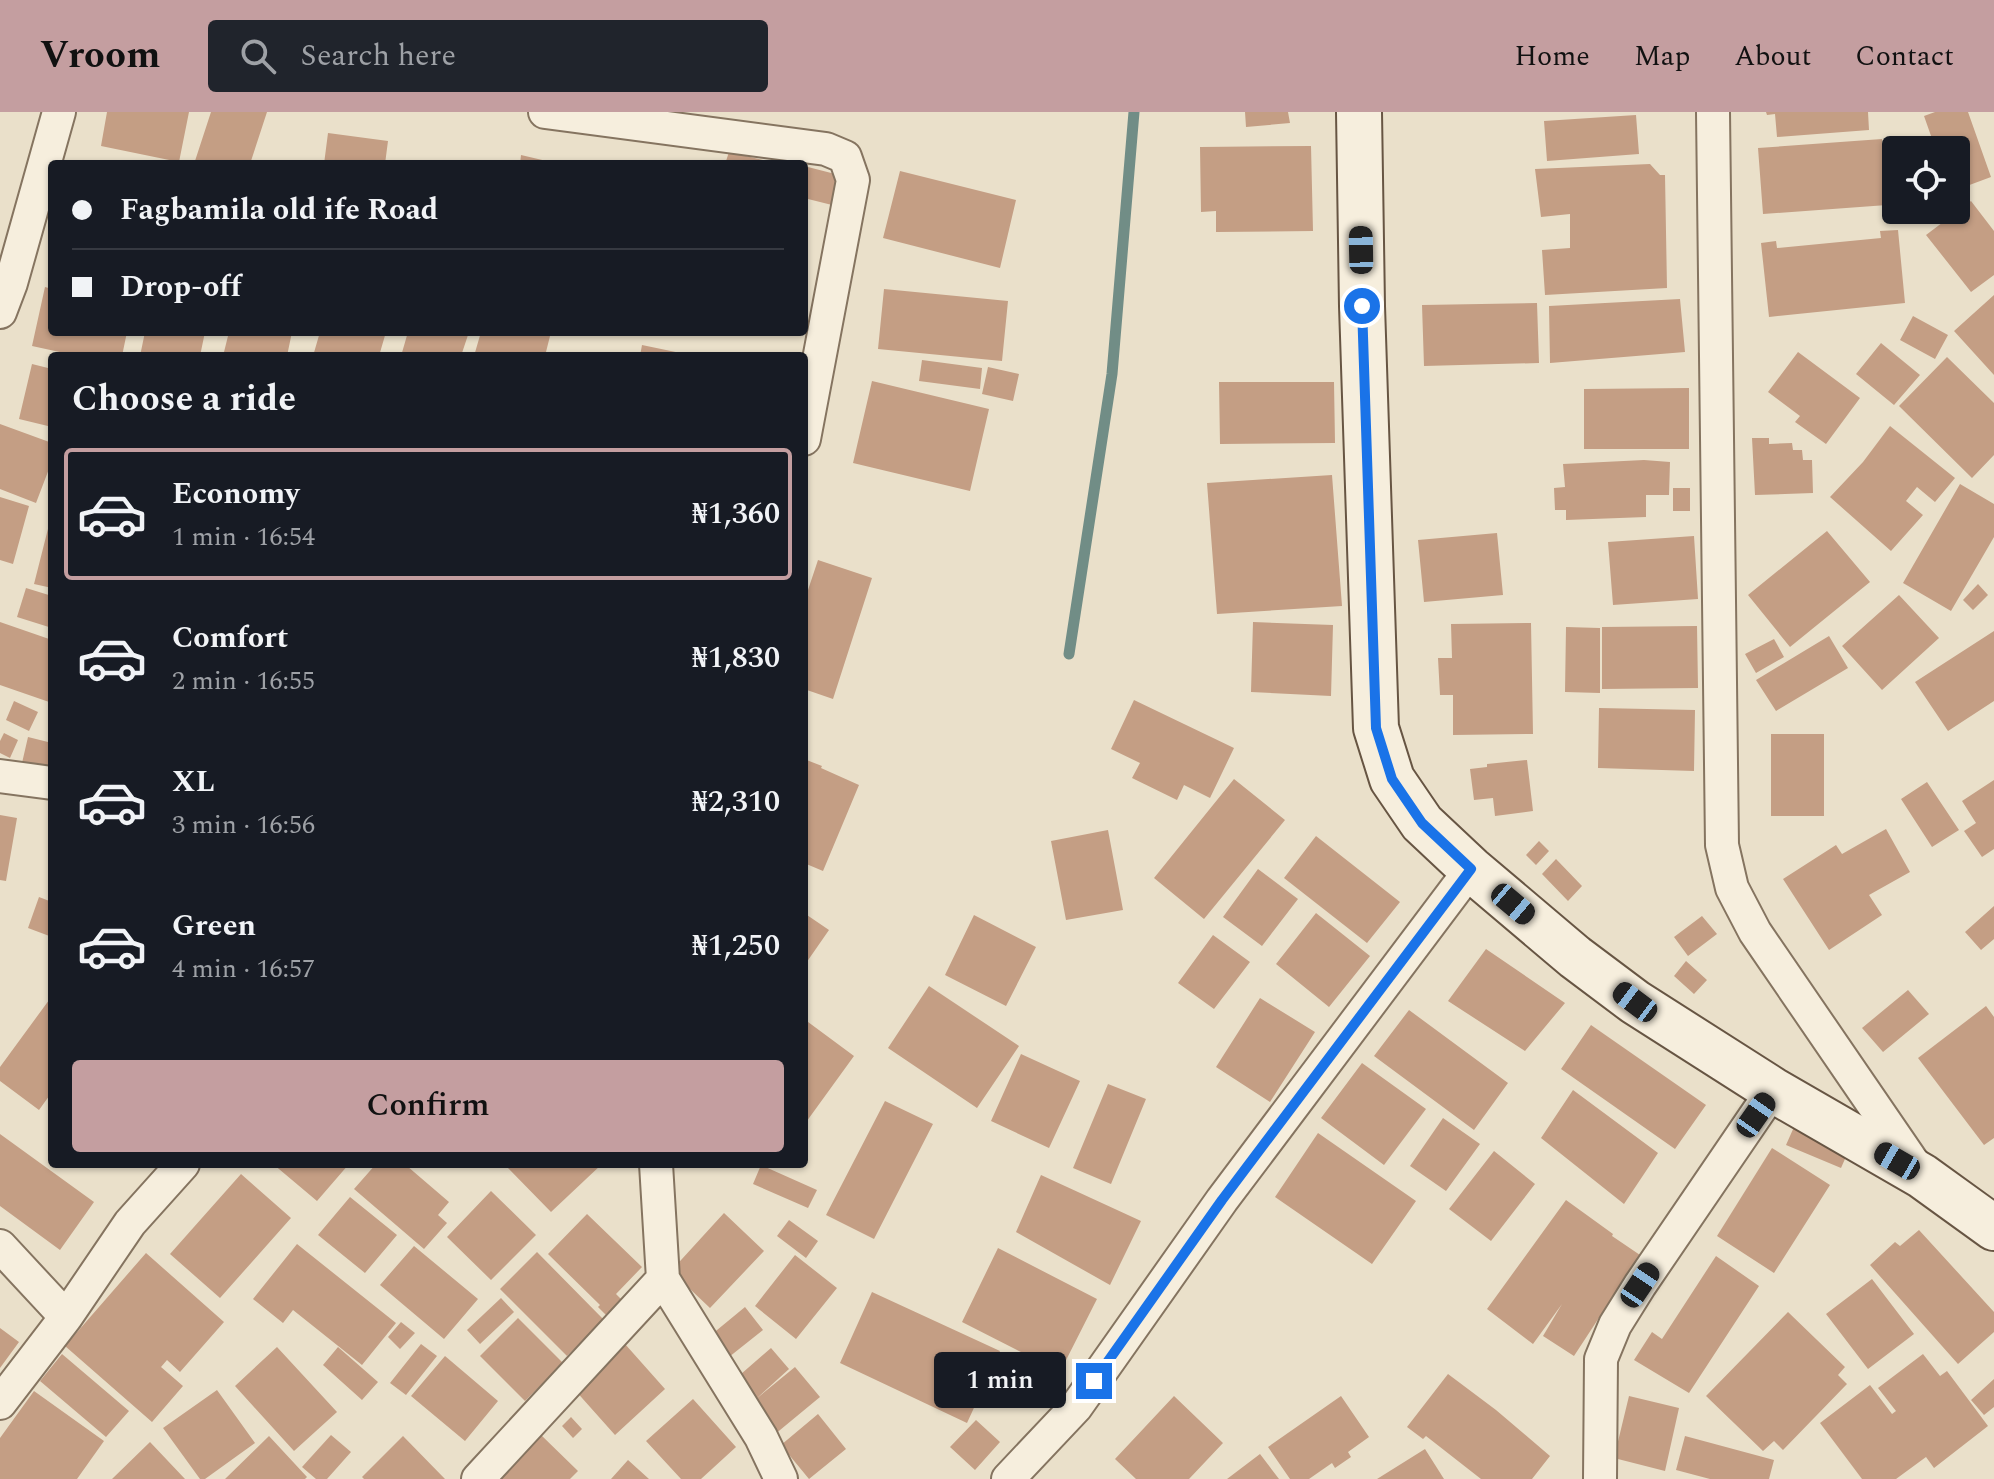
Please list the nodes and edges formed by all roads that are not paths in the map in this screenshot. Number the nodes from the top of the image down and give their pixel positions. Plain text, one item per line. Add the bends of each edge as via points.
1 (59, 112) edge
2 (545, 112) edge
3 (1359, 112) edge
4 (1713, 112) edge
5 (599, 115) edge
6 (0, 312) edge
7 (808, 418) edge
8 (0, 776) edge
9 (48, 782) edge
10 (1471, 869) junction
11 (1773, 1090) junction
12 (179, 1168) edge
13 (656, 1168) edge
14 (1922, 1176) junction
15 (1994, 1228) edge
16 (0, 1246) edge
17 (663, 1279) junction
18 (66, 1317) junction
19 (0, 1403) edge
20 (478, 1479) edge
21 (781, 1479) edge
22 (1008, 1479) edge
23 (1600, 1479) edge

1 - 6 street
2 - 5 street
3 - 10 street via 1376,728 1392,779 1414,812
4 - 14 street via 1722,845 1732,888 1755,932
5 - 7 street via 826,149 845,157 853,180
8 - 9 street
10 - 11 street via 1635,1002
10 - 22 street via 1222,1200 1076,1407
11 - 14 street
11 - 23 street via 1615,1325 1601,1359
12 - 18 street via 130,1223
13 - 17 street
14 - 15 street
16 - 18 street
17 - 20 street
17 - 21 street via 761,1437
18 - 19 street

